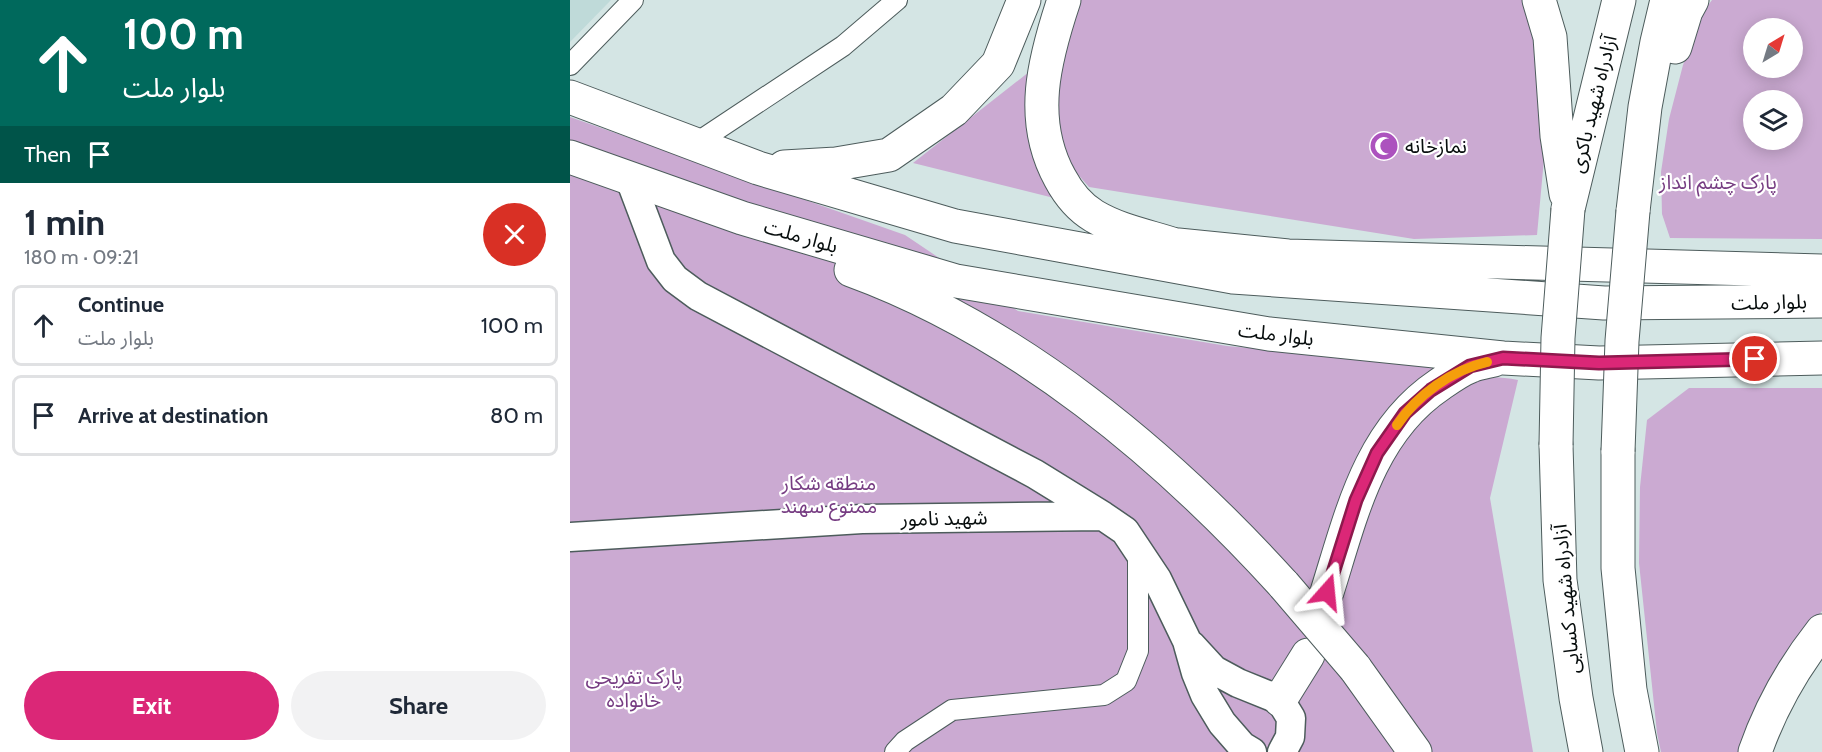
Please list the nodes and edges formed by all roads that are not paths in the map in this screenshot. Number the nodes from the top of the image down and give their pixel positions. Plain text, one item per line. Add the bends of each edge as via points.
1 (633, 0) edge
2 (897, 0) edge
3 (1024, 0) edge
4 (1064, 0) edge
5 (1539, 0) edge
6 (1619, 0) edge
7 (1667, 0) edge
8 (1692, 0) edge
9 (570, 65) edge
10 (570, 97) edge
11 (1645, 107) junction
12 (695, 144) junction
13 (570, 157) edge
14 (758, 168) junction
15 (630, 179) junction
16 (1568, 209) junction
17 (742, 218) junction
18 (1179, 245) junction
19 (1288, 256) junction
20 (1822, 271) edge
21 (1233, 277) junction
22 (1822, 301) edge
23 (1503, 358) junction
24 (1822, 358) edge
25 (1103, 516) junction
26 (570, 537) edge
27 (1138, 549) junction
28 (1327, 592) dead end
29 (1822, 631) edge
30 (1187, 641) junction
31 (1308, 655) dead end
32 (1280, 700) junction
33 (895, 752) edge
34 (1252, 752) edge
35 (1282, 752) edge
36 (1415, 752) edge
37 (1586, 752) edge
38 (1642, 752) edge
39 (1755, 752) edge

1 - 9 street
2 - 12 street via 843,46
3 - 14 highway via 998,64 954,110 889,155 836,164
4 - 18 highway via 1045,64 1042,91 1041,118 1055,169 1070,195 1092,215 1126,231
5 - 16 highway via 1550,37 1557,136
6 - 16 highway, آزادراه شهید باکری
7 - 11 highway
8 - 11 highway via 1671,61
10 - 12 highway, بلوار ملت
11 - 38 highway, bridge via 1622,340 1618,451 1618,568 1630,690
12 - 14 highway, بلوار ملت
13 - 15 highway
14 - 21 highway, بلوار ملت via 955,226
15 - 17 highway
15 - 25 street via 661,261 675,279 698,296 1035,474
16 - 37 highway, آزادراه شهید کسایی, bridge via 1558,338 1560,580
17 - 23 highway, بلوار ملت via 956,281 1269,334
17 - 36 highway, bridge via 802,252 878,280 994,338 1148,451 1203,500 1284,585 1355,668
18 - 19 highway
18 - 21 highway via 1208,258
19 - 20 highway
19 - 21 highway
21 - 22 highway, بلوار ملت via 1604,303
23 - 24 highway, بلوار ملت via 1599,363
23 - 28 highway via 1470,366 1431,390 1405,413 1377,453 1356,500
25 - 26 street, شهید نامور via 862,519
25 - 27 street via 1125,531
27 - 30 street
27 - 33 street via 1138,651 1126,681 1104,695 952,710
29 - 39 highway via 1793,671 1766,721
30 - 32 street via 1214,670
30 - 34 street via 1204,695 1222,723
31 - 32 highway
32 - 35 street via 1291,718 1290,737

